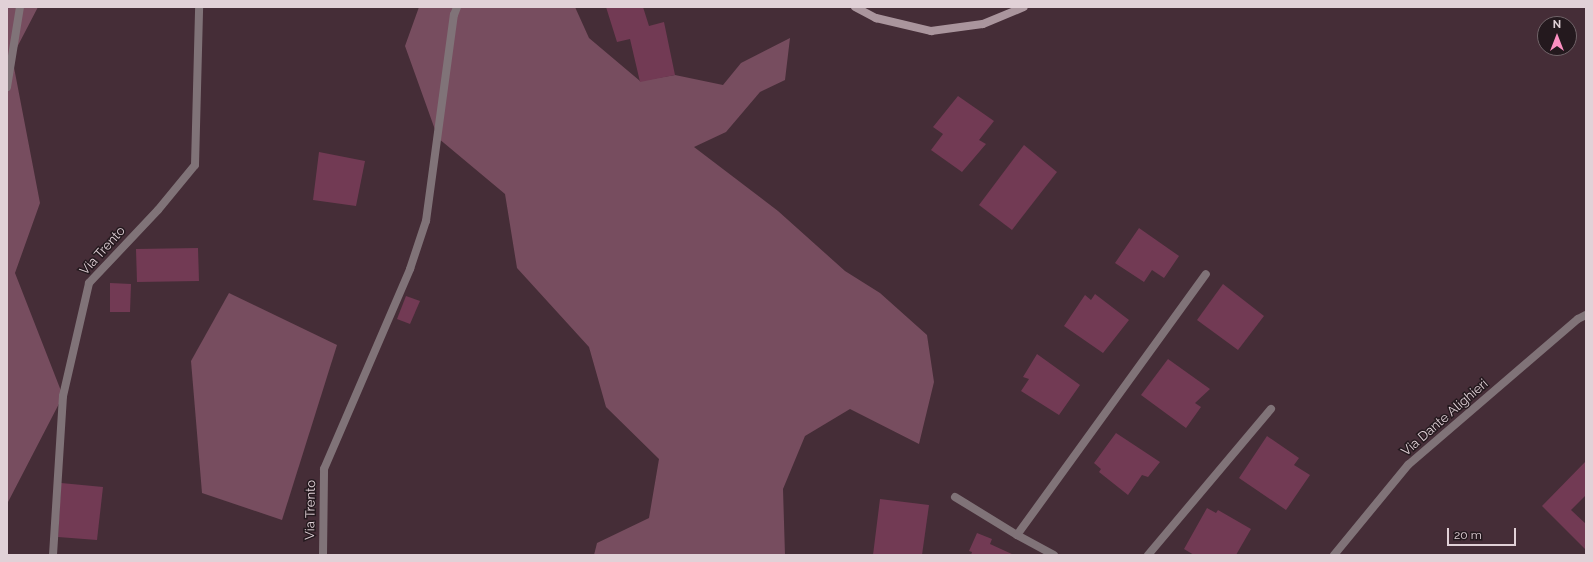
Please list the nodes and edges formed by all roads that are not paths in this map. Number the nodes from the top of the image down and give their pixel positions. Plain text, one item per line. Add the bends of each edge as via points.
1 (20, 7) edge
2 (199, 7) edge
3 (457, 7) edge
4 (855, 7) edge
5 (1024, 7) edge
6 (7, 86) edge
7 (1206, 274) dead end
8 (1586, 315) edge
9 (1271, 409) dead end
10 (955, 496) dead end
11 (1017, 535) junction
12 (53, 555) edge
13 (322, 555) edge
14 (1054, 555) edge
15 (1148, 555) edge
16 (1334, 555) edge

1 - 6 street
2 - 12 street, Via Trento via 195,165 158,210 88,283 63,396
3 - 13 street, Via Trento via 426,221 410,268 324,469
4 - 5 main road via 876,18 932,31 983,24
7 - 11 street
8 - 16 street, Via Dante Alighieri via 1578,319 1408,465
9 - 15 street
10 - 11 street
11 - 14 street

